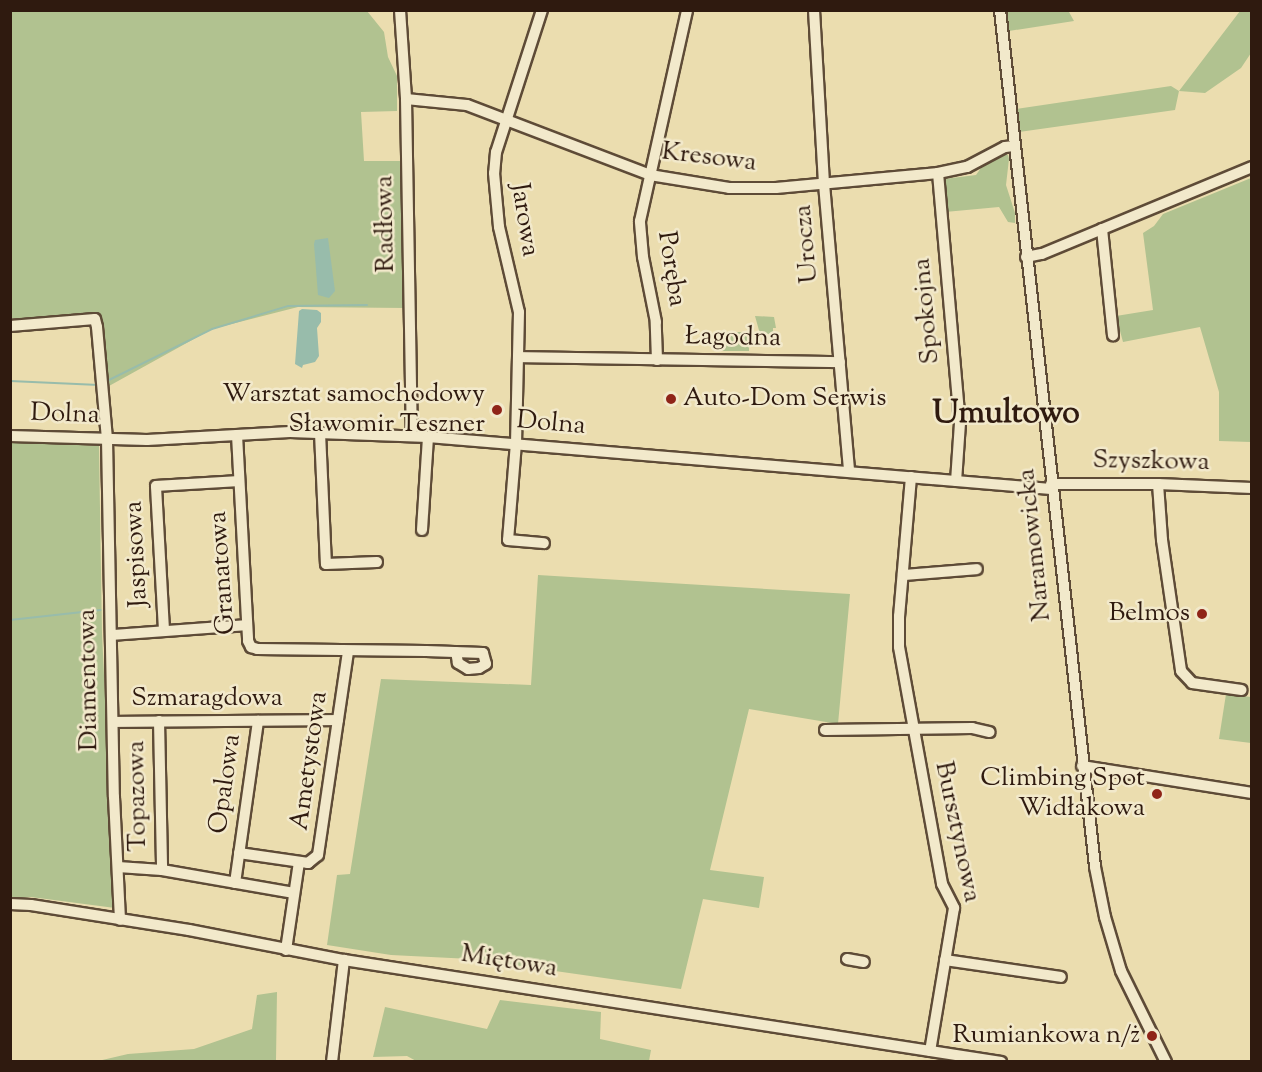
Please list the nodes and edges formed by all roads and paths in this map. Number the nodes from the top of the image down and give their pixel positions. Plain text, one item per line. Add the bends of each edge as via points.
1 (400, 10) edge
2 (542, 10) edge
3 (687, 10) edge
4 (814, 10) edge
5 (1000, 10) edge
6 (406, 99) junction
7 (507, 119) junction
8 (1014, 146) junction
9 (1251, 167) edge
10 (938, 174) junction
11 (650, 175) junction
12 (824, 184) junction
13 (1102, 229) junction
14 (1026, 258) junction
15 (10, 326) edge
16 (1113, 335) dead end
17 (518, 357) junction
18 (657, 360) junction
19 (840, 362) junction
20 (320, 433) junction
21 (237, 435) junction
22 (10, 436) edge
23 (412, 436) junction
24 (428, 437) junction
25 (107, 439) junction
26 (516, 443) junction
27 (849, 472) junction
28 (911, 477) junction
29 (239, 481) junction
30 (956, 481) junction
31 (1158, 484) junction
32 (1051, 486) junction
33 (1251, 488) edge
34 (422, 530) dead end
35 (544, 543) dead end
36 (377, 562) dead end
37 (977, 569) dead end
38 (903, 575) junction
39 (247, 625) junction
40 (164, 630) junction
41 (112, 635) junction
42 (348, 651) junction
43 (456, 652) dead end
44 (1242, 690) dead end
45 (339, 720) junction
46 (159, 721) junction
47 (258, 721) junction
48 (113, 722) junction
49 (825, 730) dead end
50 (913, 730) junction
51 (990, 732) dead end
52 (1083, 766) junction
53 (1251, 793) edge
54 (239, 853) junction
55 (298, 862) junction
56 (118, 867) junction
57 (162, 870) junction
58 (235, 883) junction
59 (294, 893) junction
60 (10, 904) edge
61 (120, 920) junction
62 (286, 950) junction
63 (847, 959) dead end
64 (344, 960) junction
65 (945, 960) junction
66 (864, 962) dead end
67 (1061, 977) dead end
68 (930, 1051) junction
69 (332, 1062) edge
70 (1001, 1062) edge
71 (1166, 1062) edge

1 - 6 street, Radłowa
2 - 7 street, Jarowa
3 - 11 street, Poręba
4 - 12 street, Urocza
5 - 8 street, Naramowicka
6 - 7 street, Kresowa via 467,105
6 - 23 street, Radłowa
7 - 11 street, Kresowa
7 - 17 street, Jarowa via 494,163 494,186 501,239 518,304
8 - 10 street, Kresowa via 967,167
8 - 14 street, Naramowicka
9 - 13 street
10 - 12 street, Kresowa
10 - 30 street, Spokojna via 960,423
11 - 12 street, Kresowa via 729,188
11 - 18 street, Poręba via 640,235 656,322
12 - 19 street, Urocza
13 - 14 street
13 - 16 street
14 - 32 street, Naramowicka
15 - 25 street, Diamentowa via 95,319
17 - 18 street, Łagodna
17 - 26 street, Jarowa
18 - 19 street, Łagodna
19 - 27 street, Urocza
20 - 21 street, Dolna
20 - 23 street, Dolna
20 - 36 street via 326,564
21 - 25 street, Dolna
21 - 29 street, Granatowa
22 - 25 street, Dolna
23 - 24 street, Dolna
24 - 26 street, Dolna
24 - 34 street
25 - 41 street, Diamentowa
26 - 27 street, Dolna
26 - 35 street, Jarowa via 508,540
27 - 28 street, Dolna
28 - 30 street, Dolna
28 - 38 street, Bursztynowa
29 - 39 street, Granatowa
29 - 40 street, Jaspisowa via 156,486
30 - 32 street, Dolna
31 - 32 street, Szyszkowa
31 - 33 street, Szyszkowa
31 - 44 street via 1181,671 1192,683
32 - 52 street, Naramowicka
37 - 38 street
38 - 50 street, Bursztynowa via 899,647
39 - 40 street
39 - 42 street, Granatowa via 250,647 257,650
40 - 41 street
41 - 48 street, Diamentowa
42 - 43 street, Granatowa
42 - 45 street, Ametystowa
45 - 47 street, Szmaragdowa
45 - 55 street, Ametystowa via 320,850 308,863
46 - 47 street, Szmaragdowa
46 - 48 street, Szmaragdowa
46 - 57 street, Topazowa
47 - 54 street, Opalowa
48 - 56 street, Diamentowa
49 - 50 street, Bursztynowa
50 - 51 street, Bursztynowa via 972,728
50 - 65 street, Bursztynowa via 942,884 954,908
52 - 53 street
52 - 71 street, Naramowicka via 1095,867 1110,938 1130,993
54 - 55 street
54 - 58 street, Opalowa
55 - 59 street
56 - 57 street
56 - 61 street, Diamentowa
57 - 58 street
58 - 59 street
59 - 62 street
60 - 61 street, Miętowa
61 - 62 street, Miętowa
62 - 64 street, Miętowa
63 - 66 street
64 - 68 street, Miętowa
64 - 69 street
65 - 67 street
65 - 68 street, Bursztynowa
68 - 70 street, Miętowa

